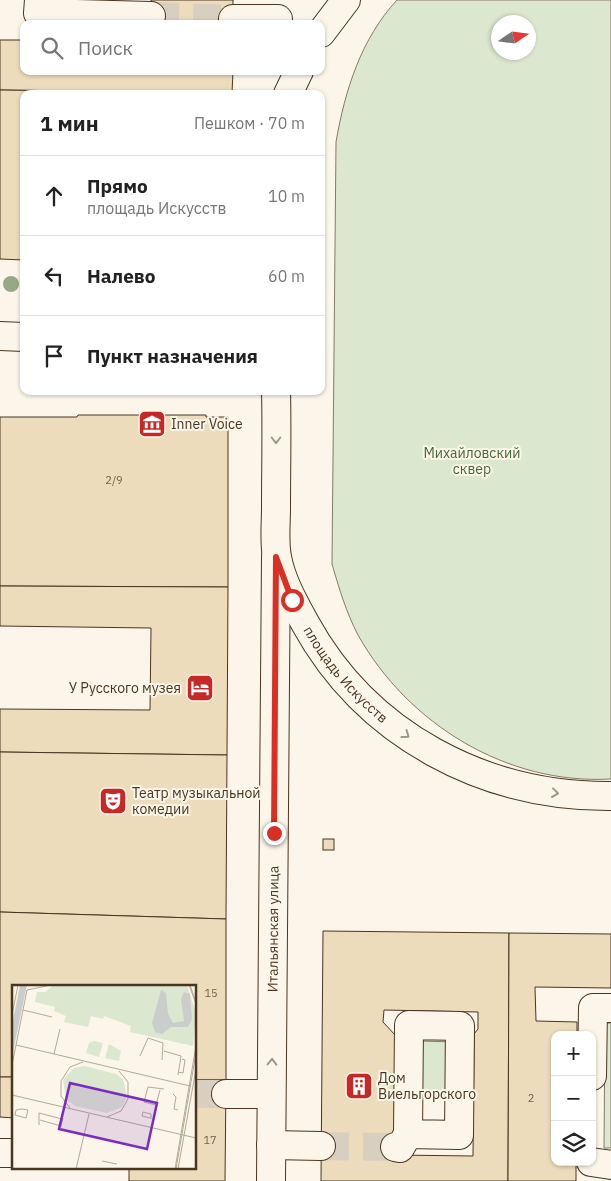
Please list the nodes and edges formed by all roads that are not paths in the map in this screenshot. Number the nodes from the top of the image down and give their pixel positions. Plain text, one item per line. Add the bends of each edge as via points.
1 (38, 0) edge
2 (346, 0) edge
3 (134, 11) tunnel mouth
4 (278, 14) edge
5 (233, 19) dead end
6 (325, 28) edge
7 (277, 75) edge
8 (297, 75) edge
9 (277, 90) edge
10 (290, 90) edge
11 (0, 336) edge
12 (20, 337) edge
13 (276, 395) edge
14 (276, 557) junction
15 (611, 796) edge
16 (611, 1008) edge
17 (593, 1031) edge
18 (226, 1094) tunnel mouth
19 (271, 1094) junction
20 (271, 1145) junction
21 (321, 1146) tunnel mouth
22 (596, 1163) edge
23 (611, 1165) edge
24 (271, 1181) edge

1 - 3 street via 38,13
2 - 6 street
4 - 5 street
7 - 9 street
8 - 10 street
11 - 12 street
13 -> 14 street, площадь Искусств
14 -> 15 street, площадь Искусств via 292,600 342,677 373,709 409,738 448,761 490,779 534,791
19 -> 14 street, Итальянская улица
16 - 17 street via 593,1008
18 - 19 street
19 - 20 street, Итальянская улица
20 - 21 street
20 - 24 street, Итальянская улица
22 - 23 street

